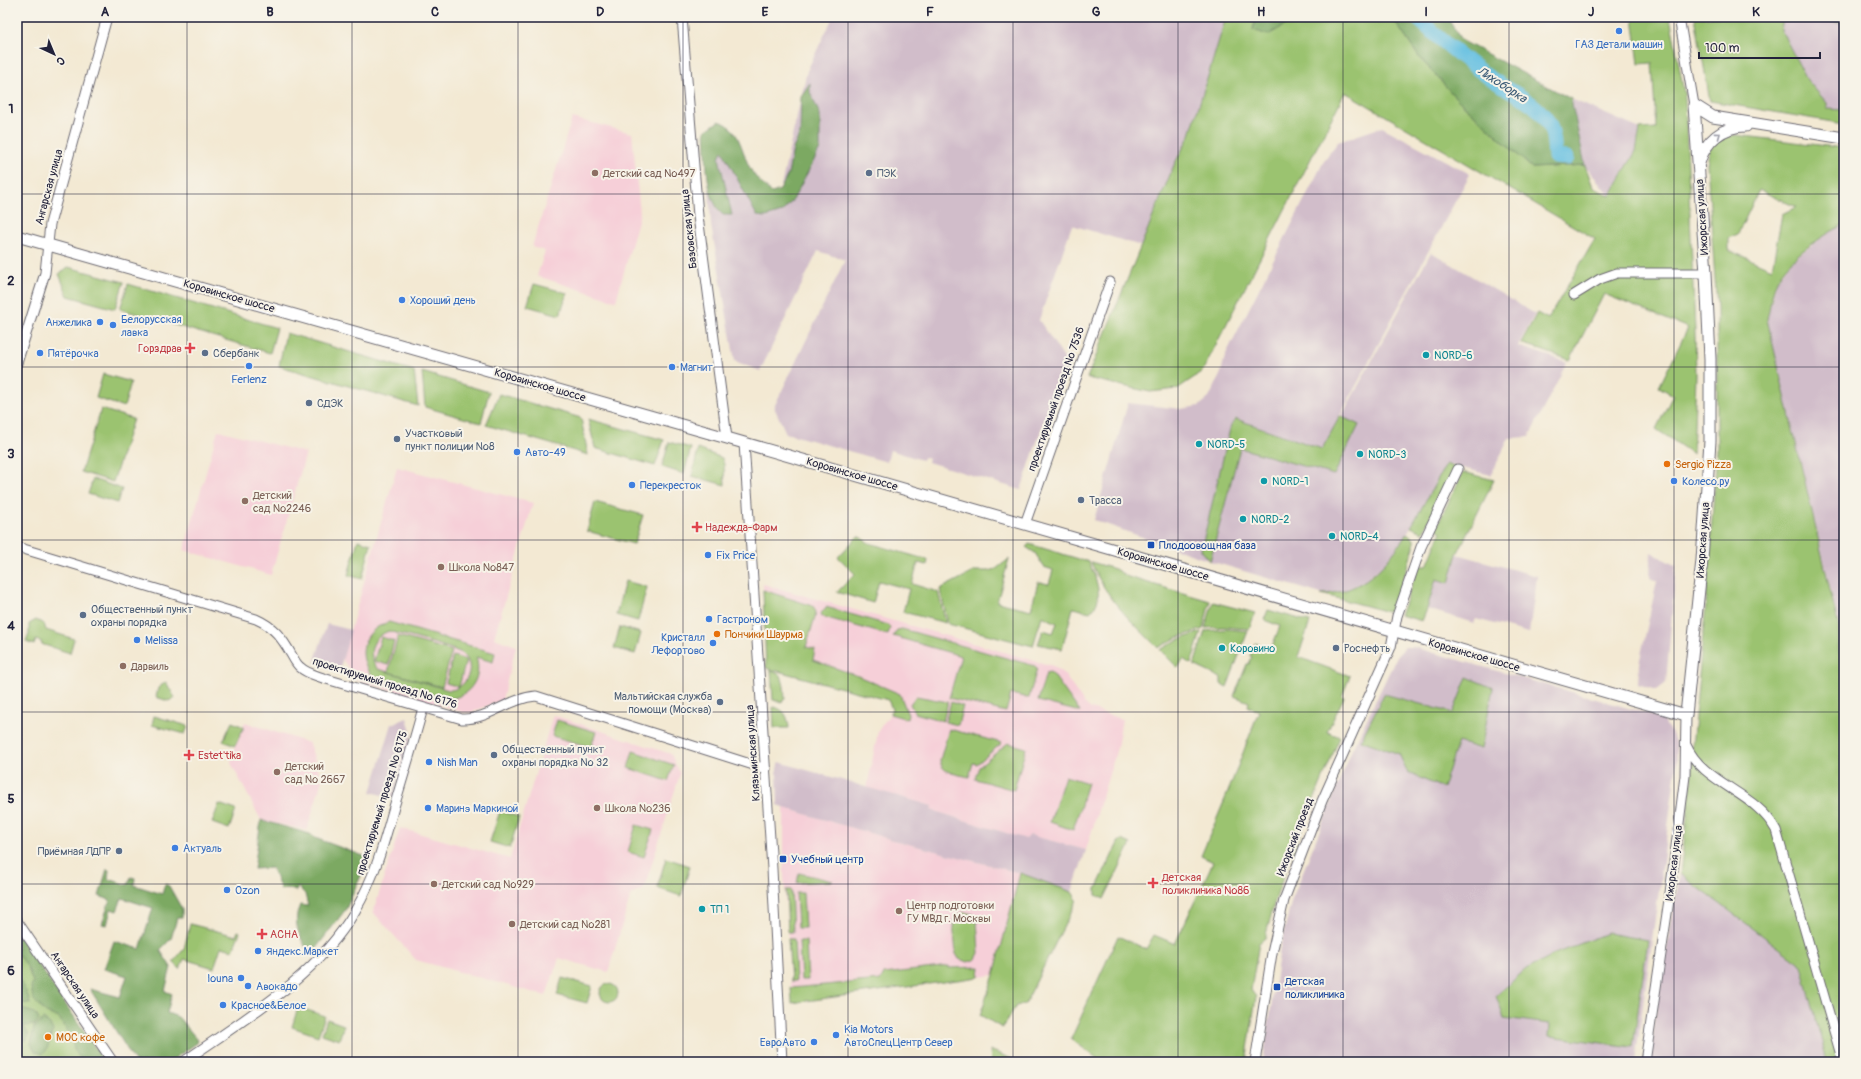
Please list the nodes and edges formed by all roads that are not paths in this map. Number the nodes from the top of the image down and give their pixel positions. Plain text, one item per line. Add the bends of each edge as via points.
1 (107, 17) edge
2 (682, 17) edge
3 (1679, 17) edge
4 (1694, 105) junction
5 (1767, 127) junction
6 (1844, 138) edge
7 (1699, 168) junction
8 (17, 236) edge
9 (47, 245) junction
10 (1706, 273) junction
11 (1110, 282) dead end
12 (1574, 295) dead end
13 (17, 363) edge
14 (727, 438) junction
15 (744, 443) junction
16 (1458, 469) dead end
17 (1025, 524) junction
18 (17, 547) edge
19 (1394, 631) junction
20 (423, 708) junction
21 (1686, 715) junction
22 (1686, 745) junction
23 (766, 769) junction
24 (17, 921) edge
25 (113, 1062) edge
26 (183, 1062) edge
27 (782, 1062) edge
28 (1255, 1062) edge
29 (1645, 1062) edge
30 (1843, 1062) edge

1 - 9 street, Ангарская улица via 50,224
2 - 14 street, Базовская улица via 698,216
3 - 4 street, Ижорская улица
4 - 5 main road via 1713,117
4 - 7 main road, Ижорская улица
5 - 6 main road
7 -> 5 main road via 1708,144 1725,130 1737,126
7 - 10 main road, Ижорская улица
8 - 9 main road, Коровинское шоссе
9 - 13 street, Ангарская улица via 45,273
9 - 14 main road, Коровинское шоссе
10 - 12 street via 1617,273 1600,279
10 - 21 main road, Ижорская улица via 1710,441 1702,560
11 - 17 street, проектируемый проезд № 7536
14 - 15 main road, Коровинское шоссе
15 - 17 main road, Коровинское шоссе
15 - 23 street, Клязьминская улица
16 - 19 street, Ижорский проезд via 1421,547 1396,616
17 - 19 main road, Коровинское шоссе
18 - 20 street, проектируемый проезд № 6176 via 256,619 276,631 296,663 307,672
19 - 21 main road, Коровинское шоссе
19 - 28 street, Ижорский проезд via 1391,647 1322,801 1284,900 1272,953
20 - 23 street, проектируемый проезд № 6176 via 468,720 516,700 536,696
20 - 26 street, проектируемый проезд № 6175 via 376,866 358,906 346,924 325,951 295,980 251,1016
21 - 22 street, Ижорская улица
22 - 29 street, Ижорская улица via 1685,776 1670,893
22 - 30 street via 1691,757 1701,768 1766,814 1776,830
23 - 27 street, Клязьминская улица
24 - 25 street, Ангарская улица

